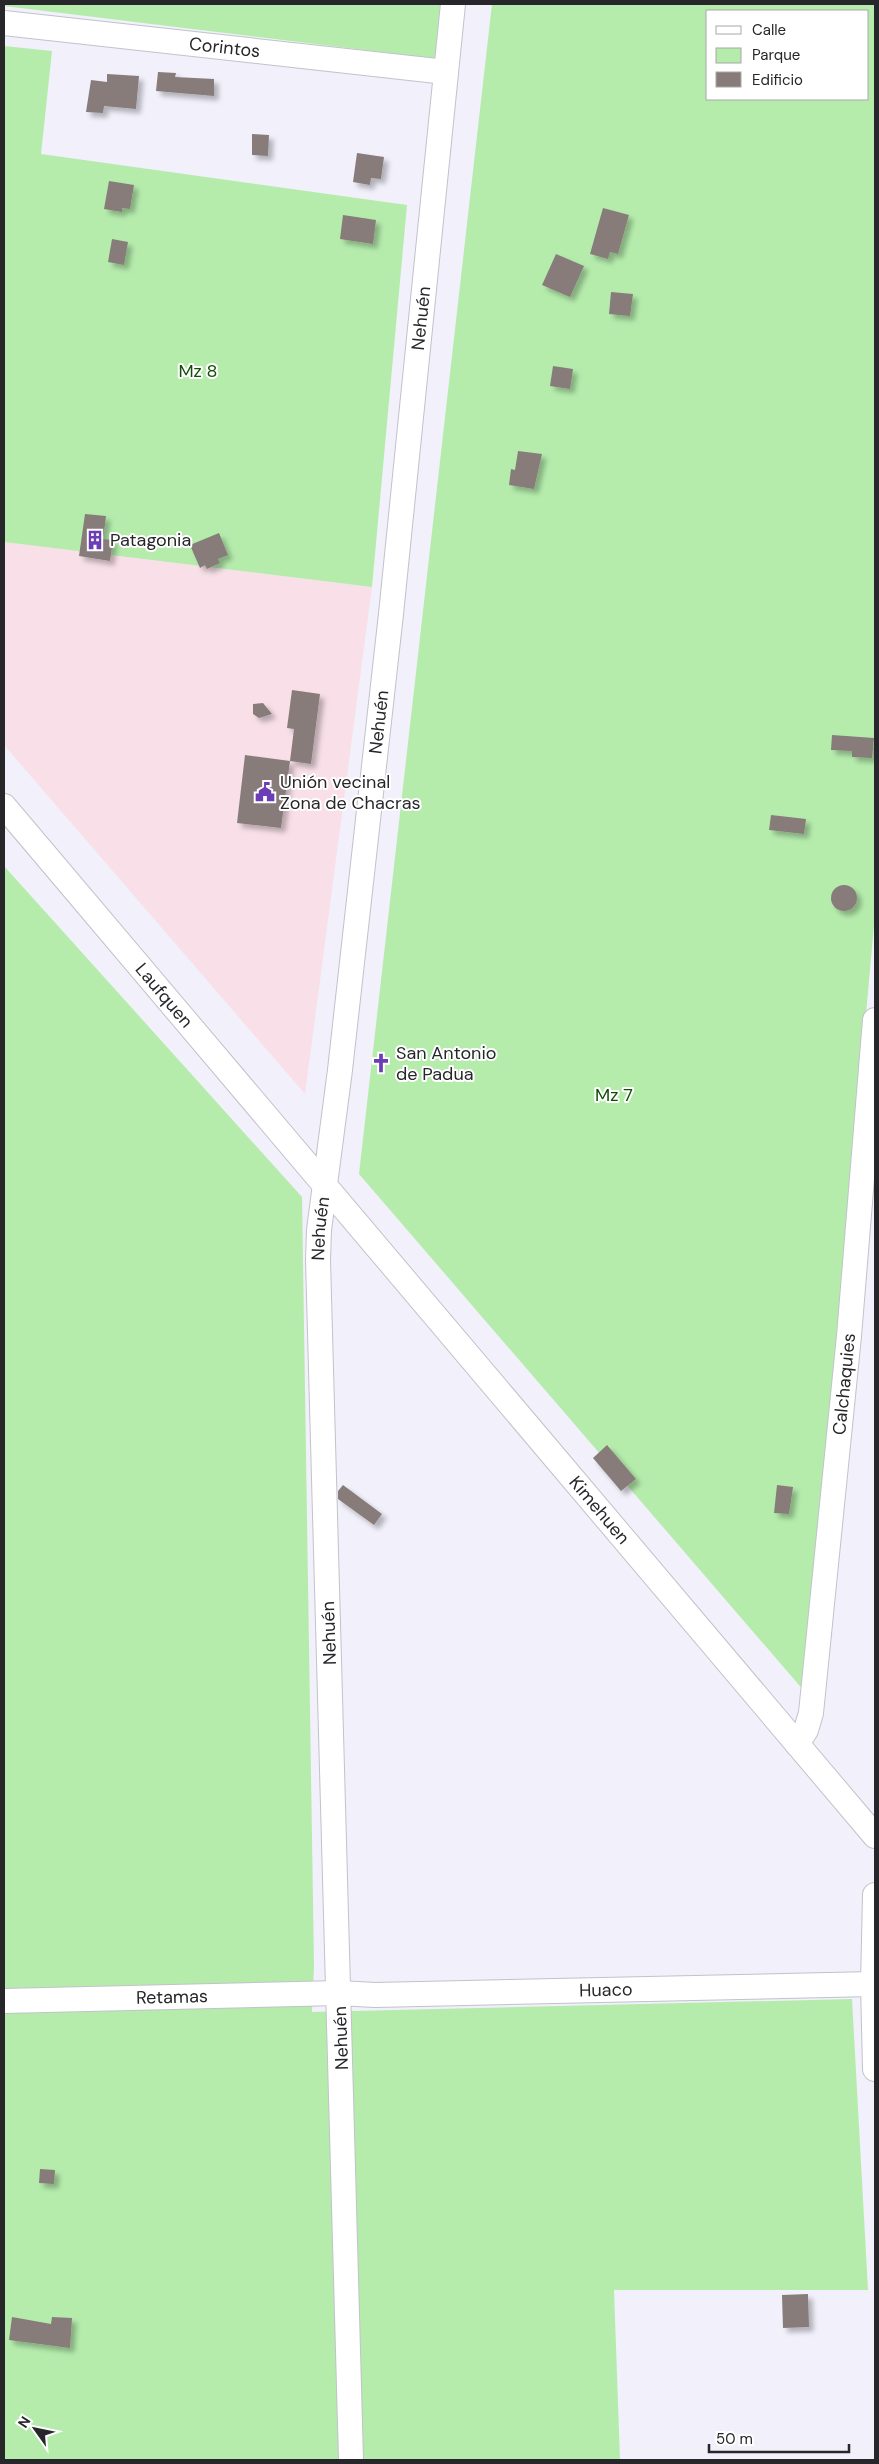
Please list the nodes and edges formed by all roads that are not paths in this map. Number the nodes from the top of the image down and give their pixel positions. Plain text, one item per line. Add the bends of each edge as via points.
1 (453, 4) edge
2 (4, 22) edge
3 (446, 72) junction
4 (4, 806) edge
5 (875, 1020) edge
6 (325, 1184) junction
7 (797, 1744) junction
8 (875, 1836) edge
9 (875, 1895) edge
10 (872, 1984) junction
11 (339, 1993) junction
12 (4, 2001) edge
13 (875, 2069) edge
14 (351, 2460) edge

1 - 3 street, Nehuén
2 - 3 street, Corintos
3 - 6 street, Nehuén via 390,624
4 - 6 street, Laufquen
5 - 7 street, Calchaquies via 849,1336 810,1713 806,1730
6 - 7 street, Kimehuen
6 - 11 street, Nehuén via 318,1260
7 - 8 street, Kimehuen
9 - 10 street
10 - 11 street, Huaco
10 - 13 street
11 - 12 street, Retamas
11 - 14 street, Nehuén

